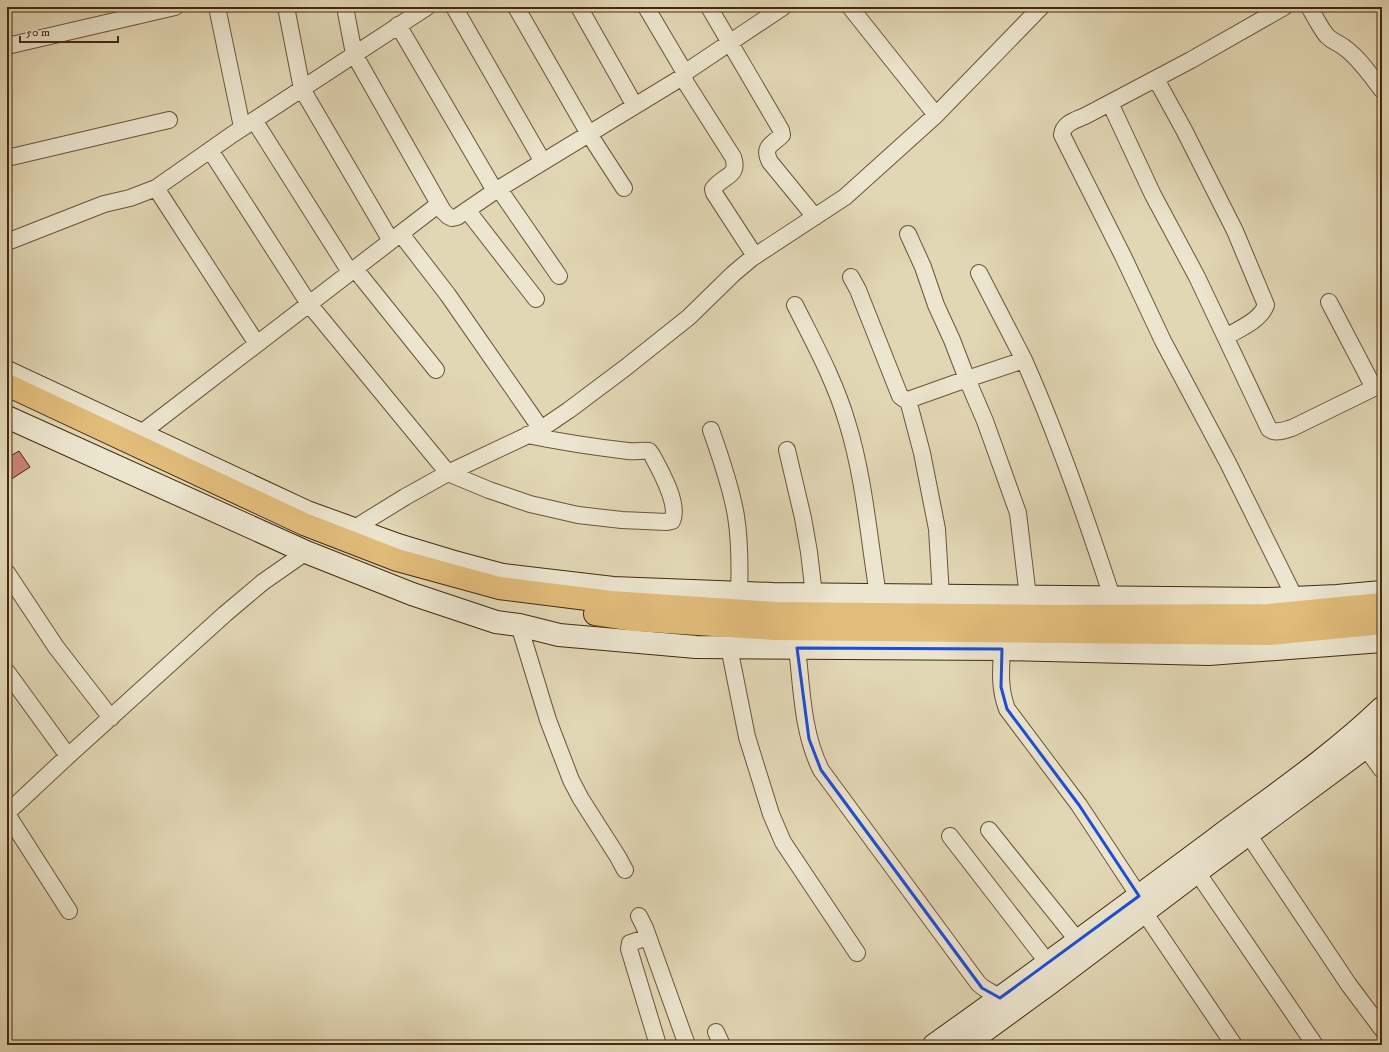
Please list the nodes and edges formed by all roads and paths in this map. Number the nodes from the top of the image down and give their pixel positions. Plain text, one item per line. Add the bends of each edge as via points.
1 (175, 7) edge
2 (217, 7) edge
3 (286, 7) edge
4 (345, 7) edge
5 (454, 7) edge
6 (516, 7) edge
7 (579, 7) edge
8 (646, 7) edge
9 (709, 7) edge
10 (850, 7) edge
11 (1041, 7) edge
12 (1284, 7) edge
13 (1310, 7) edge
14 (424, 8) edge
15 (780, 8) edge
16 (398, 25) junction
17 (730, 42) junction
18 (7, 46) edge
19 (354, 54) junction
20 (684, 74) junction
21 (1156, 79) junction
22 (302, 88) junction
23 (1382, 90) edge
24 (1110, 103) junction
25 (635, 106) junction
26 (936, 115) junction
27 (170, 120) dead end
28 (248, 124) junction
29 (589, 134) junction
30 (210, 150) junction
31 (7, 158) edge
32 (543, 162) junction
33 (156, 188) junction
34 (624, 188) dead end
35 (497, 190) junction
36 (439, 204) junction
37 (467, 210) junction
38 (815, 217) junction
39 (908, 234) dead end
40 (396, 238) junction
41 (7, 242) edge
42 (755, 256) junction
43 (353, 270) junction
44 (979, 273) dead end
45 (559, 276) dead end
46 (851, 277) dead end
47 (536, 300) dead end
48 (1329, 302) dead end
49 (309, 304) junction
50 (795, 305) dead end
51 (1226, 337) junction
52 (258, 344) junction
53 (1024, 360) junction
54 (436, 370) dead end
55 (7, 372) edge
56 (967, 379) junction
57 (7, 384) edge
58 (1378, 386) edge
59 (7, 398) edge
60 (908, 400) junction
61 (7, 417) edge
62 (712, 430) dead end
63 (534, 432) junction
64 (140, 434) junction
65 (787, 450) dead end
66 (448, 473) junction
67 (353, 529) junction
68 (306, 552) junction
69 (7, 574) edge
70 (1382, 592) edge
71 (739, 593) junction
72 (814, 595) junction
73 (878, 595) junction
74 (941, 596) junction
75 (1028, 597) junction
76 (1112, 597) junction
77 (1295, 598) junction
78 (1382, 604) edge
79 (1382, 623) edge
80 (519, 625) junction
81 (1382, 641) edge
82 (729, 647) junction
83 (797, 648) junction
84 (1002, 649) junction
85 (7, 672) edge
86 (111, 718) junction
87 (1376, 728) edge
88 (68, 756) junction
89 (1382, 770) edge
90 (7, 814) edge
91 (989, 830) dead end
92 (1248, 834) junction
93 (950, 836) dead end
94 (625, 870) dead end
95 (1197, 872) junction
96 (1141, 904) junction
97 (69, 911) dead end
98 (639, 916) dead end
99 (648, 937) junction
100 (1078, 941) junction
101 (857, 953) dead end
102 (1048, 963) junction
103 (1000, 998) junction
104 (1382, 1029) edge
105 (658, 1045) edge
106 (687, 1045) edge
107 (934, 1045) edge
108 (965, 1045) edge
109 (1234, 1045) edge
110 (1315, 1045) edge

1 - 18 street
2 - 28 street
3 - 22 street
4 - 19 street
5 - 32 street
6 - 29 street
7 - 25 street
8 - 20 street
9 - 17 street
10 - 26 street
11 - 26 street
12 - 21 street
13 - 23 street via 1327,36 1345,47 1364,66
14 - 16 street
15 - 17 street
16 - 19 street
16 - 35 street
17 - 20 street
17 - 38 street via 781,130 782,135 766,150 770,162
19 - 22 street
19 - 36 street
20 - 25 street
20 - 42 street via 686,83 733,156 736,165 734,171 713,189
21 - 24 street
21 - 51 street via 1235,231 1266,305 1257,318
22 - 28 street
22 - 40 street
24 - 51 street via 1153,195
24 - 77 street via 1070,122 1062,131 1063,138 1163,341 1228,463
25 - 29 street
26 - 38 street via 845,197
27 - 31 street
28 - 30 street
28 - 43 street
29 - 32 street
29 - 34 street
30 - 33 street
30 - 49 street
32 - 35 street
33 - 41 street via 104,204
33 - 52 street
35 - 37 street
35 - 45 street
36 - 37 street via 452,218
36 - 40 street
37 - 47 street
38 - 42 street
39 - 56 street
40 - 43 street
40 - 63 street via 448,295
42 - 63 street via 689,317 625,368 569,410
43 - 49 street
43 - 54 street
44 - 53 street
46 - 60 street via 900,396
48 - 58 street
49 - 52 street
49 - 66 street
50 - 73 street via 834,384 847,422 864,503
51 - 58 street via 1272,431 1292,428
52 - 64 street
53 - 56 street
53 - 76 street via 1089,526
55 - 64 main road
56 - 60 street
56 - 75 street via 1018,512
57 - 78 main road via 304,524 397,560 499,588 611,602 775,613 1269,615
59 - 79 main road via 296,534 501,601 635,620 776,630 1270,634
60 - 74 street via 922,453 937,530
61 - 68 main road
62 - 71 street via 736,516 740,561
63 - 66 street
63 - 66 street via 557,441 632,452 649,452 668,488 674,517 672,521 622,520 578,515 509,498
64 - 67 main road via 307,512
65 - 72 street via 803,518
66 - 67 street via 404,496
67 - 71 main road via 398,546 503,575 613,588
68 - 80 main road via 420,597 496,622
68 - 86 street via 252,591
69 - 86 street via 56,647
70 - 77 main road
71 - 72 main road
72 - 73 main road
73 - 74 main road
74 - 75 main road
75 - 76 main road
76 - 77 main road
80 - 82 main road via 559,635 696,647
80 - 94 street via 548,720 571,780
81 - 84 main road via 1209,654
82 - 83 main road
82 - 101 street via 747,737 771,814 787,849
83 - 84 main road
83 - 103 street via 809,739 821,770 978,983
84 - 96 street via 1001,687 1008,709 1079,805
85 - 88 street
86 - 88 street
87 - 89 street
87 - 92 main road
87 - 96 main road via 1358,731
88 - 90 street
90 - 97 street
91 - 100 street
92 - 95 main road
92 - 104 street via 1349,985
93 - 102 street
95 - 96 main road
95 - 110 street
96 - 100 main road
96 - 108 main road
96 - 109 street
98 - 99 street
99 - 105 street via 630,943 629,949
99 - 106 street
100 - 102 main road
102 - 103 main road
103 - 107 main road

